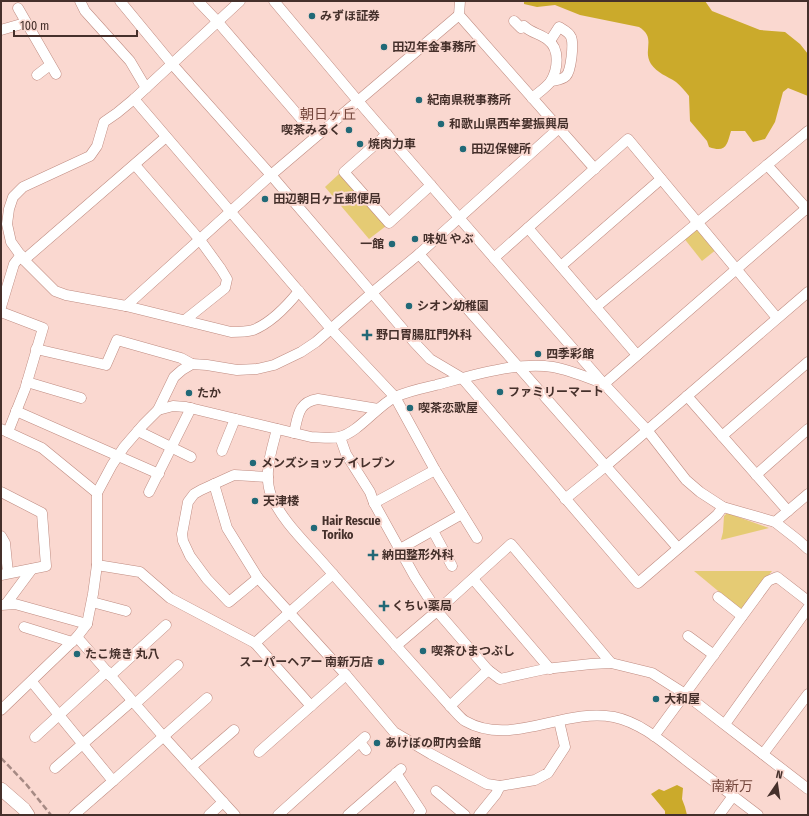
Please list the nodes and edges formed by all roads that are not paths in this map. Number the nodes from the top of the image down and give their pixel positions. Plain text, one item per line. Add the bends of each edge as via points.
1 (80, 1) edge
2 (120, 1) edge
3 (198, 1) edge
4 (240, 1) edge
5 (274, 1) edge
6 (460, 1) edge
7 (18, 8) dead end
8 (459, 15) junction
9 (217, 21) junction
10 (514, 21) dead end
11 (25, 23) junction
12 (1, 30) edge
13 (550, 41) junction
14 (172, 64) junction
15 (37, 75) dead end
16 (551, 81) junction
17 (146, 88) junction
18 (532, 98) junction
19 (134, 99) junction
20 (358, 101) junction
21 (559, 128) junction
22 (808, 131) edge
23 (387, 134) junction
24 (316, 136) junction
25 (166, 137) junction
26 (767, 164) junction
27 (135, 165) junction
28 (595, 169) junction
29 (271, 175) junction
30 (661, 179) junction
31 (431, 185) junction
32 (808, 208) edge
33 (230, 212) junction
34 (459, 217) junction
35 (697, 222) junction
36 (528, 228) junction
37 (200, 240) junction
38 (419, 254) junction
39 (22, 258) junction
40 (494, 258) junction
41 (561, 266) junction
42 (736, 269) junction
43 (298, 291) junction
44 (372, 292) junction
45 (806, 297) edge
46 (126, 306) junction
47 (1, 307) edge
48 (596, 307) junction
49 (1, 312) edge
50 (777, 318) junction
51 (186, 320) junction
52 (332, 330) junction
53 (36, 349) junction
54 (637, 355) junction
55 (808, 362) edge
56 (192, 364) junction
57 (518, 366) junction
58 (462, 378) junction
59 (27, 382) junction
60 (604, 384) junction
61 (687, 396) junction
62 (395, 397) junction
63 (81, 398) dead end
64 (191, 408) junction
65 (378, 409) junction
66 (158, 410) junction
67 (16, 411) junction
68 (235, 419) junction
69 (277, 429) junction
70 (808, 429) edge
71 (5, 430) edge
72 (647, 430) junction
73 (138, 431) junction
74 (294, 433) junction
75 (722, 436) junction
76 (340, 437) junction
77 (172, 447) junction
78 (222, 451) dead end
79 (118, 456) junction
80 (191, 457) dead end
81 (607, 465) junction
82 (435, 470) junction
83 (159, 474) junction
84 (756, 475) junction
85 (268, 477) junction
86 (214, 484) junction
87 (1, 492) edge
88 (149, 492) dead end
89 (97, 494) junction
90 (808, 494) edge
91 (565, 499) junction
92 (374, 503) junction
93 (723, 507) junction
94 (788, 511) junction
95 (462, 514) junction
96 (775, 522) junction
97 (433, 531) junction
98 (1, 536) edge
99 (477, 538) dead end
100 (678, 548) junction
101 (400, 549) junction
102 (808, 550) edge
103 (97, 565) junction
104 (452, 566) dead end
105 (32, 569) junction
106 (5, 574) edge
107 (332, 574) junction
108 (258, 578) junction
109 (473, 579) junction
110 (718, 597) dead end
111 (808, 601) edge
112 (92, 602) junction
113 (3, 605) edge
114 (808, 608) edge
115 (126, 611) dead end
116 (289, 612) junction
117 (437, 612) junction
118 (742, 616) junction
119 (87, 624) junction
120 (166, 625) dead end
121 (24, 627) dead end
122 (688, 636) dead end
123 (75, 640) junction
124 (255, 643) junction
125 (396, 646) junction
126 (714, 655) junction
127 (611, 663) junction
128 (178, 665) dead end
129 (550, 669) junction
130 (488, 670) junction
131 (108, 674) junction
132 (346, 675) junction
133 (32, 682) junction
134 (685, 694) junction
135 (808, 694) edge
136 (206, 698) dead end
137 (133, 702) junction
138 (3, 706) edge
139 (311, 706) junction
140 (450, 706) junction
141 (59, 715) junction
142 (558, 721) junction
143 (725, 724) junction
144 (234, 730) dead end
145 (163, 736) junction
146 (654, 736) junction
147 (35, 737) dead end
148 (83, 744) junction
149 (366, 750) dead end
150 (259, 752) dead end
151 (763, 754) junction
152 (191, 767) junction
153 (55, 768) dead end
154 (113, 781) junction
155 (806, 784) edge
156 (500, 786) junction
157 (1, 789) edge
158 (436, 791) dead end
159 (734, 796) junction
160 (223, 802) junction
161 (28, 815) edge
162 (74, 815) edge
163 (209, 815) edge
164 (235, 815) edge
165 (278, 815) edge
166 (348, 815) edge
167 (418, 815) edge
168 (465, 815) edge
169 (479, 815) edge
170 (719, 815) edge
171 (758, 815) edge

1 - 17 street via 85,11 130,61
2 - 14 street
3 - 9 street
4 - 9 street
5 - 20 street
6 - 8 street
7 - 11 street
8 - 18 street
8 - 20 street
9 - 14 street
9 - 24 street
10 - 13 street via 521,28 524,26 530,32
11 - 12 street
11 - 15 street via 53,70
13 - 16 street via 556,51 557,60
13 - 16 street via 559,27 572,38 570,69 562,79
14 - 17 street
14 - 29 street
16 - 18 street
17 - 19 street
18 - 21 street
19 - 25 street
19 - 39 street via 104,122 97,146 90,156 23,187 13,197 7,224 11,242
20 - 23 street
20 - 24 street
21 - 28 street
21 - 34 street
22 - 26 street
23 - 31 street
23 - 31 street via 344,172 389,222
24 - 29 street
25 - 27 street
25 - 33 street
26 - 32 street
26 - 35 street
27 - 37 street
27 - 39 street
28 - 30 street via 628,139
28 - 36 street
29 - 33 street
29 - 44 street
30 - 35 street
30 - 41 street
31 - 34 street
32 - 42 street
33 - 37 street
33 - 43 street
34 - 38 street
34 - 40 street
35 - 42 street
35 - 48 street
36 - 40 street
36 - 41 street
37 - 46 street
37 - 51 street via 221,269 226,280 225,288
38 - 44 street
38 - 57 street
39 - 46 street via 55,291
39 - 47 street via 14,264
40 - 60 street
41 - 48 street
42 - 50 street
42 - 54 street
43 - 51 street via 289,303 253,330 231,332
43 - 52 street
44 - 52 street
44 - 58 street via 430,359
45 - 50 street
46 - 51 street
48 - 54 street
49 - 53 street via 43,328
50 - 61 street
52 - 56 street via 301,352 274,365 237,370
52 - 62 street
53 - 56 street via 106,365 117,340 181,358
53 - 59 street
54 - 60 street
55 - 75 street
56 - 66 street via 174,377
57 - 58 street
57 - 60 street via 552,366
57 - 81 street
58 - 62 street
58 - 91 street
59 - 63 street
59 - 67 street
60 - 72 street
61 - 72 street
61 - 75 street
62 - 65 street
62 - 82 street
64 - 66 street via 173,406
64 - 68 street
64 - 77 street
65 - 74 street via 311,400 301,408
65 - 76 street
66 - 73 street
67 - 71 street
67 - 79 street
68 - 69 street
68 - 78 street
69 - 74 street
69 - 85 street
70 - 84 street
71 - 89 street via 42,448
72 - 81 street
72 - 93 street via 686,480
73 - 77 street
73 - 79 street
74 - 76 street via 311,437
75 - 84 street
76 - 92 street via 346,454
77 - 80 street
77 - 83 street
79 - 83 street
79 - 89 street
81 - 91 street
81 - 100 street
82 - 92 street
82 - 95 street
83 - 88 street
84 - 94 street
85 - 86 street via 234,475
85 - 107 street via 271,494 278,508
86 - 108 street via 227,528
86 - 108 street via 194,494 188,502 182,534 190,556 229,602
87 - 105 street via 42,512 46,566
89 - 103 street
90 - 94 street
91 - 100 street via 638,583
92 - 101 street
93 - 96 street
93 - 100 street
94 - 96 street
95 - 97 street
95 - 99 street
96 - 102 street
97 - 101 street
97 - 104 street
98 - 106 street via 5,543
101 - 117 street
103 - 112 street
103 - 124 street via 140,572 170,598
105 - 106 street
105 - 113 street
107 - 116 street
107 - 125 street
108 - 116 street
109 - 117 street
109 - 127 street via 511,544
109 - 129 street
110 - 118 street
111 - 118 street via 777,577 768,581
112 - 115 street
112 - 119 street
113 - 119 street via 15,604
114 - 143 street
116 - 124 street
116 - 132 street
117 - 125 street
117 - 130 street
118 - 126 street
119 - 123 street
120 - 131 street
121 - 123 street
122 - 126 street
123 - 131 street
123 - 133 street
124 - 139 street
125 - 140 street
126 - 134 street
127 - 129 street
127 - 134 street via 652,673
128 - 137 street
129 - 130 street via 500,679
130 - 140 street
131 - 137 street
131 - 141 street
132 - 139 street
132 - 156 street via 394,732 487,784
133 - 138 street
133 - 141 street
134 - 143 street
134 - 146 street
135 - 151 street
136 - 145 street
137 - 145 street
137 - 148 street
139 - 150 street
140 - 142 street via 464,720 477,727 494,730 512,730
141 - 147 street
141 - 148 street
142 - 146 street via 593,715 613,717 633,723
142 - 156 street via 565,747 548,773 535,780
143 - 151 street
144 - 152 street
145 - 152 street
145 - 154 street
146 - 159 street
148 - 153 street
148 - 154 street
149 - 165 street via 362,739
151 - 155 street
152 - 160 street
154 - 162 street
156 - 169 street
157 - 161 main road
158 - 168 street
159 - 170 street
159 - 171 street
160 - 163 street
160 - 164 street
166 - 167 street via 399,771 421,811

